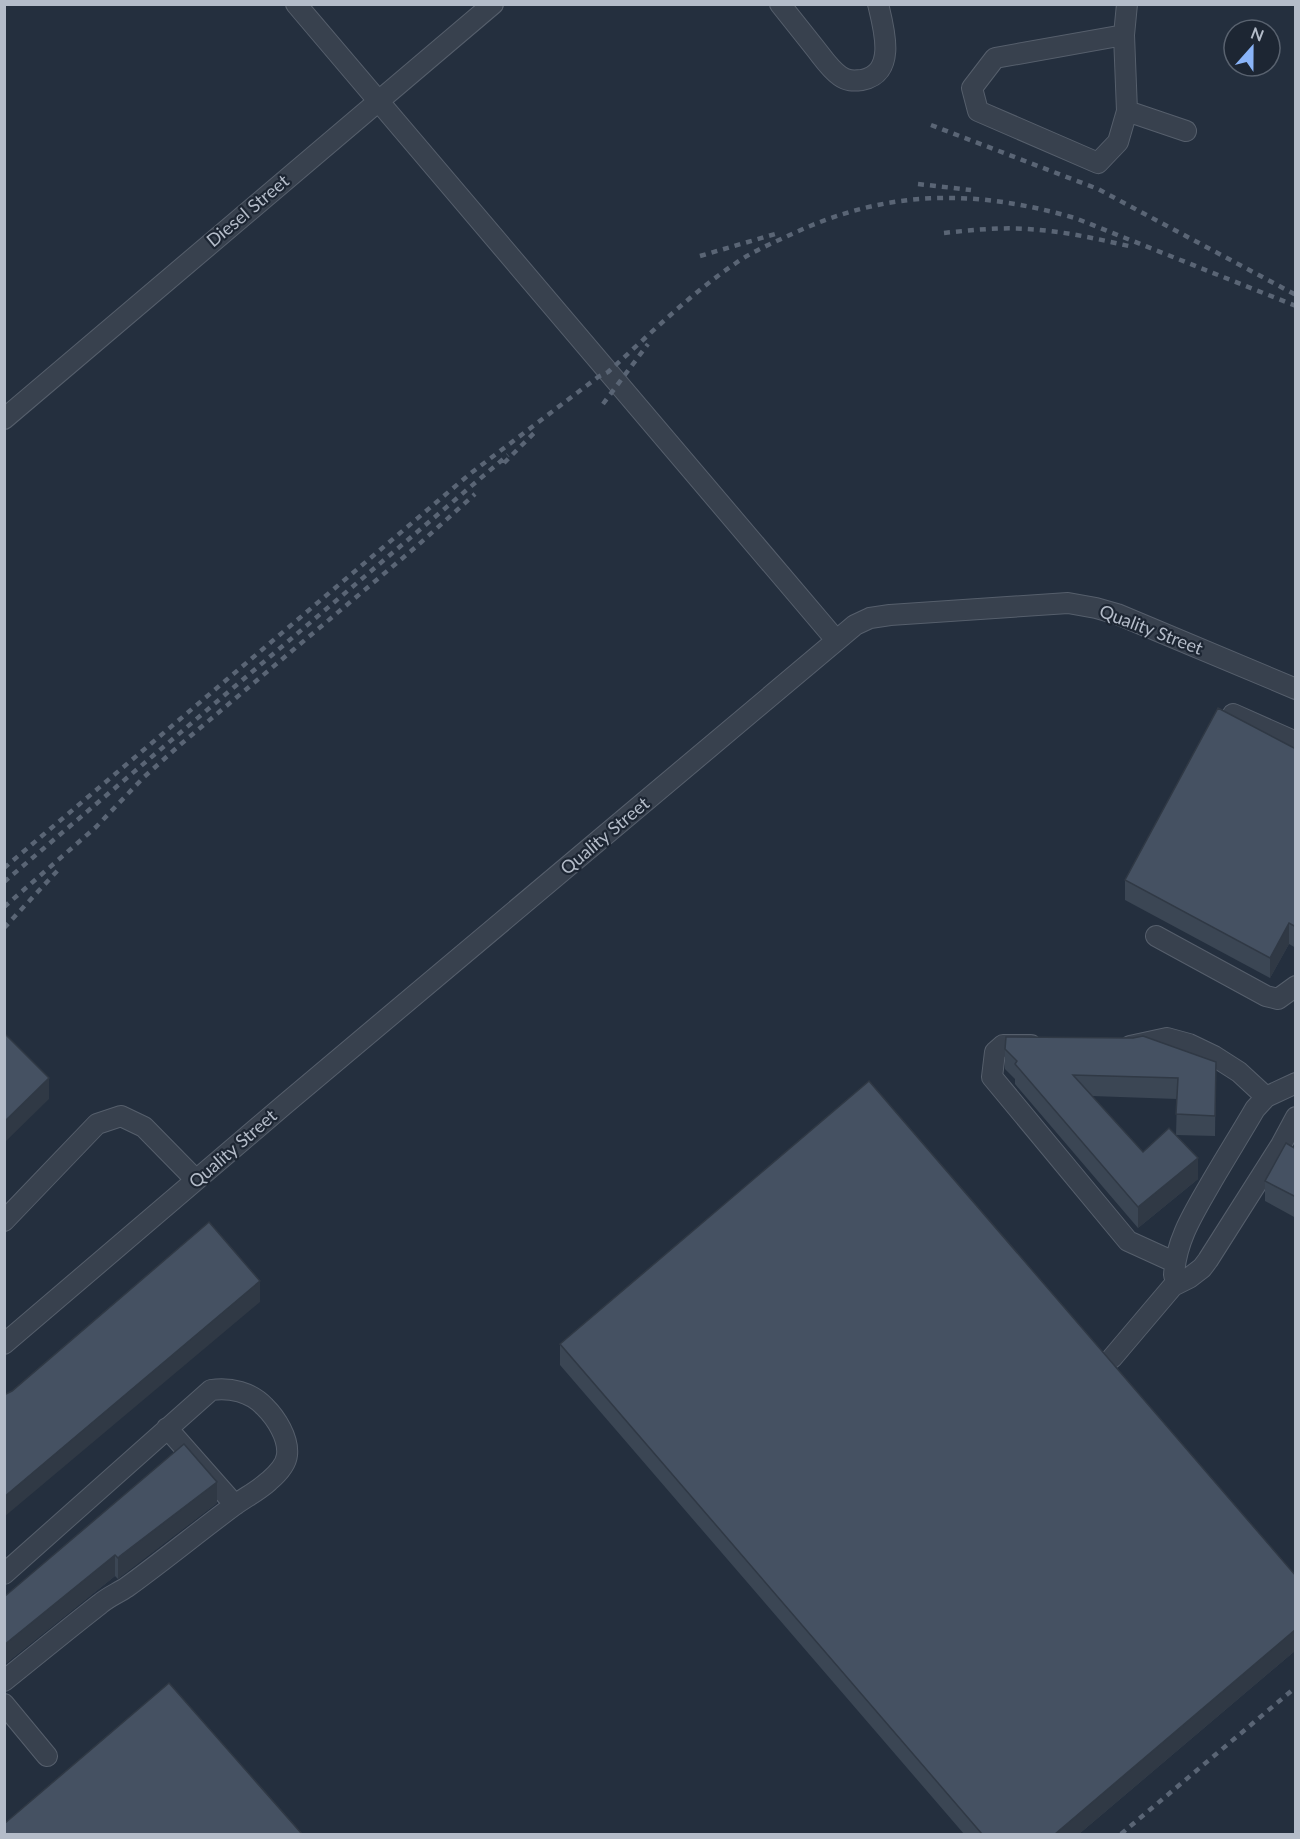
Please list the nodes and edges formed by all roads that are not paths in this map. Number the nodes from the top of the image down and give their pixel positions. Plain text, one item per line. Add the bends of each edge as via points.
1 (296, 4) edge
2 (493, 4) edge
3 (780, 4) edge
4 (878, 4) edge
5 (1127, 4) edge
6 (1124, 35) junction
7 (379, 102) junction
8 (1127, 111) junction
9 (1186, 131) dead end
10 (4, 419) edge
11 (836, 640) junction
12 (1296, 689) edge
13 (1233, 714) edge
14 (1296, 742) edge
15 (1156, 936) dead end
16 (1296, 986) edge
17 (1050, 1046) edge
18 (1107, 1046) edge
19 (1296, 1083) edge
20 (1266, 1097) junction
21 (1296, 1117) edge
22 (1288, 1149) edge
23 (196, 1180) junction
24 (4, 1221) edge
25 (1174, 1262) junction
26 (1173, 1286) junction
27 (4, 1344) edge
28 (1112, 1358) dead end
29 (167, 1428) junction
30 (235, 1505) junction
31 (4, 1574) edge
32 (4, 1681) edge
33 (4, 1704) edge
34 (47, 1756) dead end

1 - 7 street
2 - 7 street, Diesel Street
3 - 4 street via 830,66 852,81 869,78 882,69 886,49
5 - 6 street
6 - 8 street
6 - 8 street via 995,58 972,88 978,111 1098,163 1118,142
7 - 10 street, Diesel Street
7 - 11 street
8 - 9 street
11 - 12 street, Quality Street via 870,618 1068,603 1117,614
11 - 23 street, Quality Street
13 - 14 street
15 - 16 street via 1266,996 1278,999
17 - 25 street via 1003,1045 995,1052 992,1077 1128,1240
18 - 20 street via 1133,1047 1167,1038 1189,1044 1239,1072
19 - 20 street
20 - 25 street via 1255,1109 1194,1213
21 - 22 street
22 - 26 street via 1202,1268
23 - 24 street via 144,1127 121,1116 98,1124
23 - 27 street, Quality Street
25 - 26 street
26 - 28 street
29 - 30 street
29 - 30 street via 211,1390 244,1392 266,1408 286,1441 287,1455 277,1474
29 - 31 street
30 - 32 street via 101,1603
33 - 34 street

